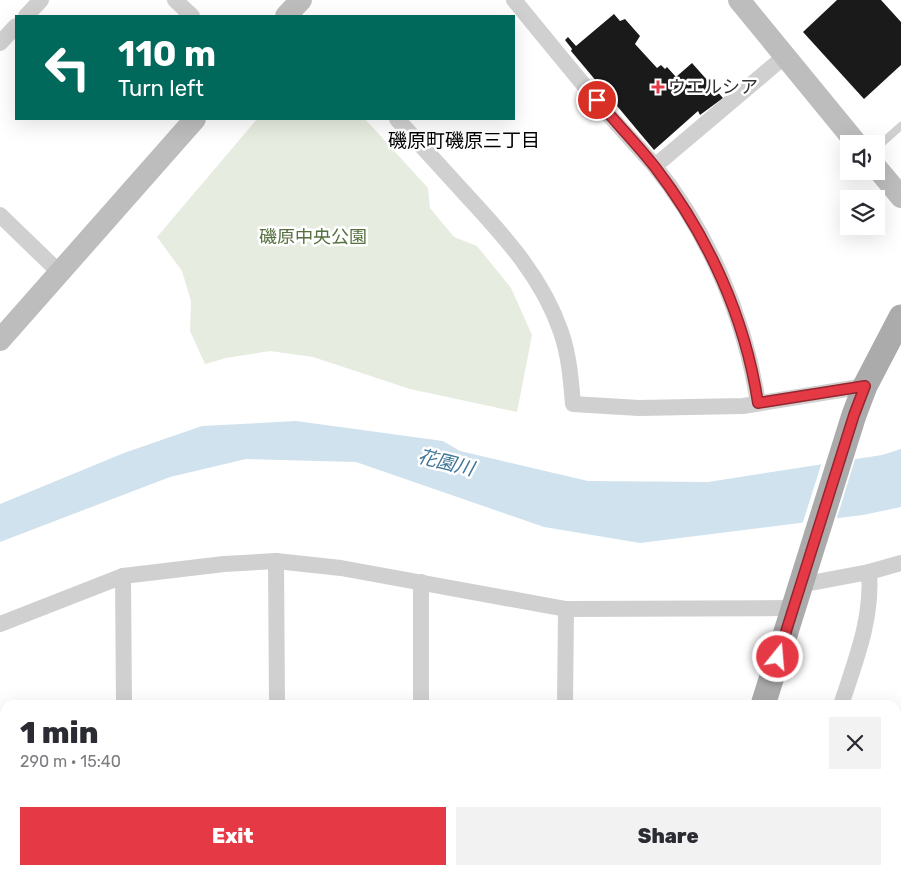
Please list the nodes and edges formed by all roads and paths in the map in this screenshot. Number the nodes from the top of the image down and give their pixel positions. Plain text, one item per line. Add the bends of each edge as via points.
1 (41, 0) edge
2 (175, 0) edge
3 (514, 0) edge
4 (739, 0) edge
5 (27, 15) edge
6 (191, 15) edge
7 (15, 27) edge
8 (0, 43) edge
9 (786, 56) junction
10 (194, 120) edge
11 (398, 120) edge
12 (901, 126) edge
13 (851, 135) edge
14 (885, 140) edge
15 (655, 166) junction
16 (885, 178) edge
17 (901, 197) edge
18 (0, 216) edge
19 (59, 272) junction
20 (901, 317) edge
21 (0, 340) edge
22 (865, 386) junction
23 (758, 403) junction
24 (276, 561) junction
25 (901, 563) edge
26 (869, 572) junction
27 (123, 576) junction
28 (421, 582) junction
29 (798, 590) junction
30 (566, 609) junction
31 (0, 624) edge
32 (124, 700) edge
33 (277, 700) edge
34 (421, 700) edge
35 (565, 700) edge
36 (765, 700) edge
37 (843, 700) edge

1 - 5 street
2 - 6 street
3 - 15 street
4 - 9 street
7 - 8 street
9 - 13 street
9 - 15 street
10 - 19 street
11 - 23 street via 503,234 529,268 562,333 570,367 573,404 639,408
12 - 14 lane
15 - 23 street via 699,232 732,301
16 - 17 street
18 - 19 street
19 - 21 street
20 - 22 main road
22 - 23 street
22 - 29 main road
24 - 27 street
24 - 28 street
24 - 33 street
25 - 26 street
26 - 29 street
26 - 37 street via 871,591 867,622
27 - 31 street
27 - 32 street
28 - 30 street
28 - 34 street
29 - 30 street
29 - 36 main road
30 - 35 street

